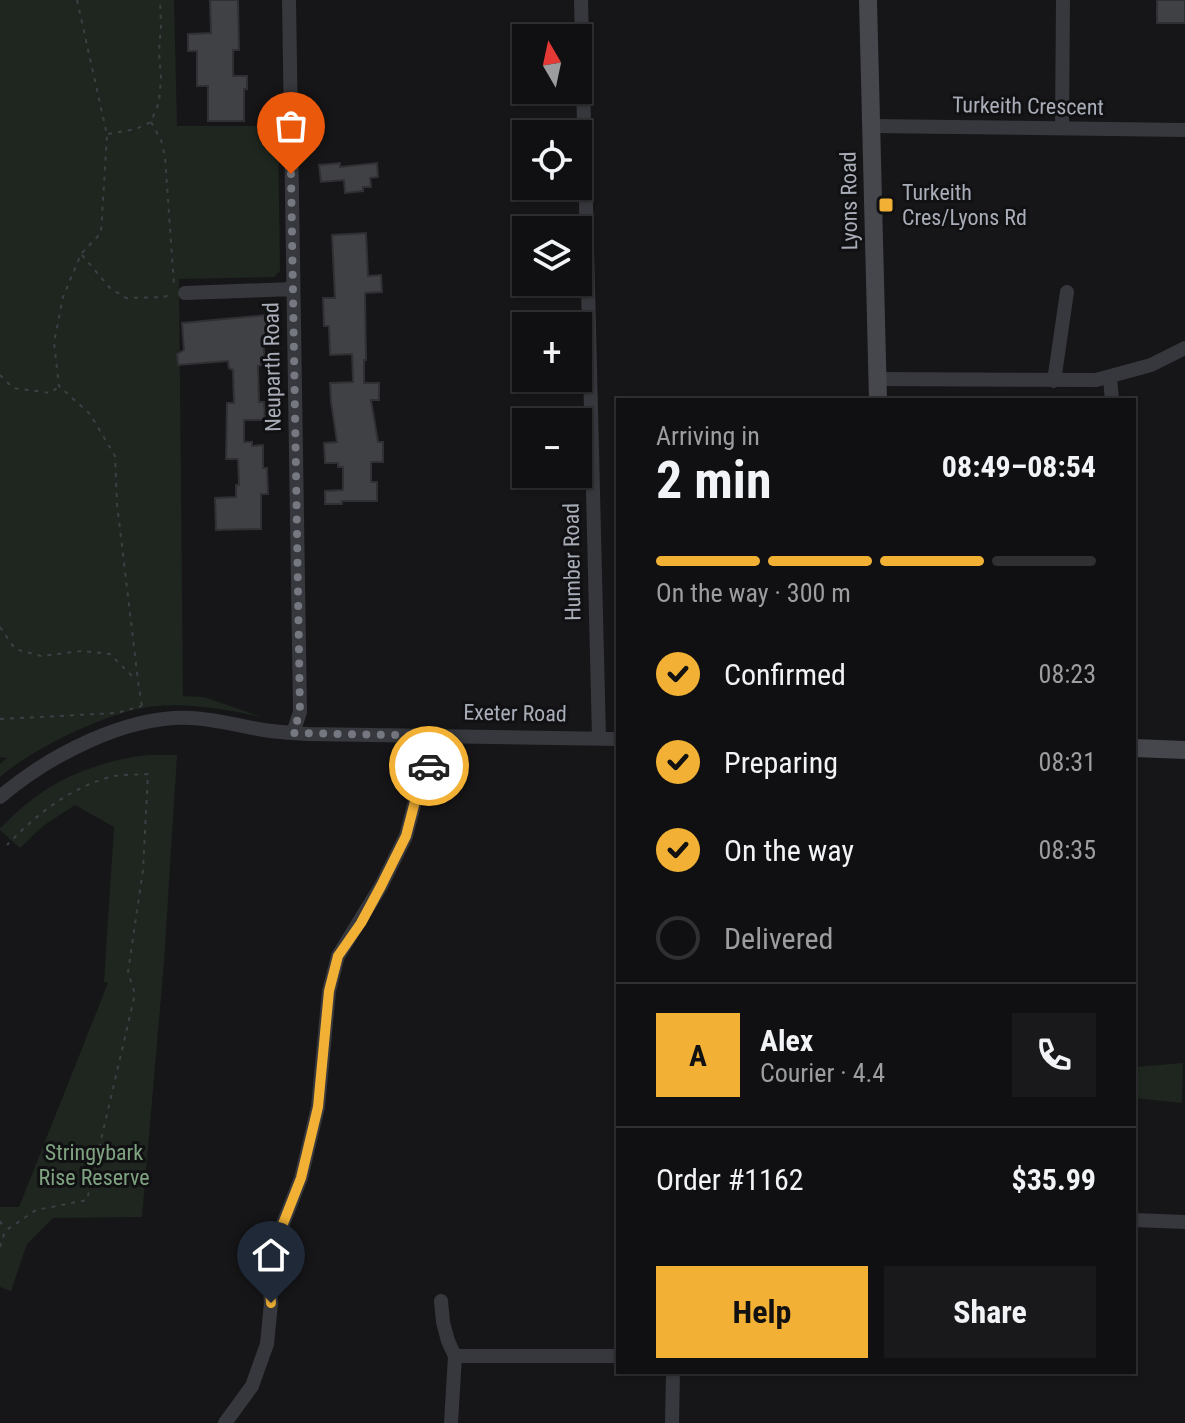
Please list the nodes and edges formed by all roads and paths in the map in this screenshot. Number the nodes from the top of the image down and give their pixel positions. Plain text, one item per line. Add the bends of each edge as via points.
1 (77, 0) edge
2 (160, 0) edge
3 (289, 0) edge
4 (581, 0) edge
5 (868, 0) edge
6 (1063, 0) edge
7 (151, 122) junction
8 (871, 126) junction
9 (1062, 128) junction
10 (1185, 130) edge
11 (107, 135) junction
12 (81, 254) junction
13 (293, 289) junction
14 (1067, 292) dead end
15 (185, 293) dead end
16 (1185, 348) edge
17 (0, 375) edge
18 (1110, 378) junction
19 (877, 379) junction
20 (1054, 381) junction
21 (59, 386) junction
22 (878, 398) edge
23 (1112, 398) edge
24 (0, 627) edge
25 (138, 681) junction
26 (142, 706) junction
27 (0, 719) edge
28 (144, 722) junction
29 (293, 733) junction
30 (443, 736) junction
31 (599, 738) junction
32 (616, 739) edge
33 (1136, 748) edge
34 (1185, 750) edge
35 (0, 797) edge
36 (7, 845) dead end
37 (1136, 1220) edge
38 (0, 1221) edge
39 (1185, 1222) edge
40 (5, 1231) junction
41 (0, 1247) edge
42 (441, 1301) dead end
43 (455, 1356) junction
44 (616, 1356) edge
45 (673, 1374) edge
46 (225, 1423) edge
47 (451, 1423) edge
48 (672, 1423) edge

1 - 11 path
2 - 7 path via 161,78
3 - 13 street, Neuparth Road
4 - 31 street, Humber Road
5 - 8 main road, Lyons Road
6 - 9 street
7 - 11 path
7 - 12 path via 165,157 174,293 126,298 110,288
8 - 9 street, Turkeith Crescent
8 - 19 main road, Lyons Road
9 - 10 street, Turkeith Crescent
11 - 12 path via 101,233
12 - 21 path via 63,297 54,343
13 - 15 street
13 - 29 street, Neuparth Road via 300,712
14 - 20 street
16 - 18 street
17 - 21 path via 13,388 51,393
18 - 20 street
18 - 23 street
19 - 20 street
19 - 22 main road, Lyons Road
21 - 25 path via 90,414 115,456
24 - 25 path via 15,649 41,656 110,654
25 - 26 path
26 - 27 path via 116,713
26 - 28 path
28 - 29 street, Exeter Road via 193,718
28 - 35 street, Exeter Road via 39,767
29 - 30 street, Exeter Road
30 - 31 street, Exeter Road
30 - 46 street via 419,786 406,836 338,956 329,991 318,1107 301,1178 268,1262 267,1344 252,1386
31 - 32 street, Exeter Road
33 - 34 main road
36 - 40 path via 35,816 71,792 113,777 148,774 143,870 128,972 135,994 87,1200 36,1210
37 - 39 street
38 - 40 path
40 - 41 path
42 - 43 street
43 - 44 street
43 - 47 street
45 - 48 street

